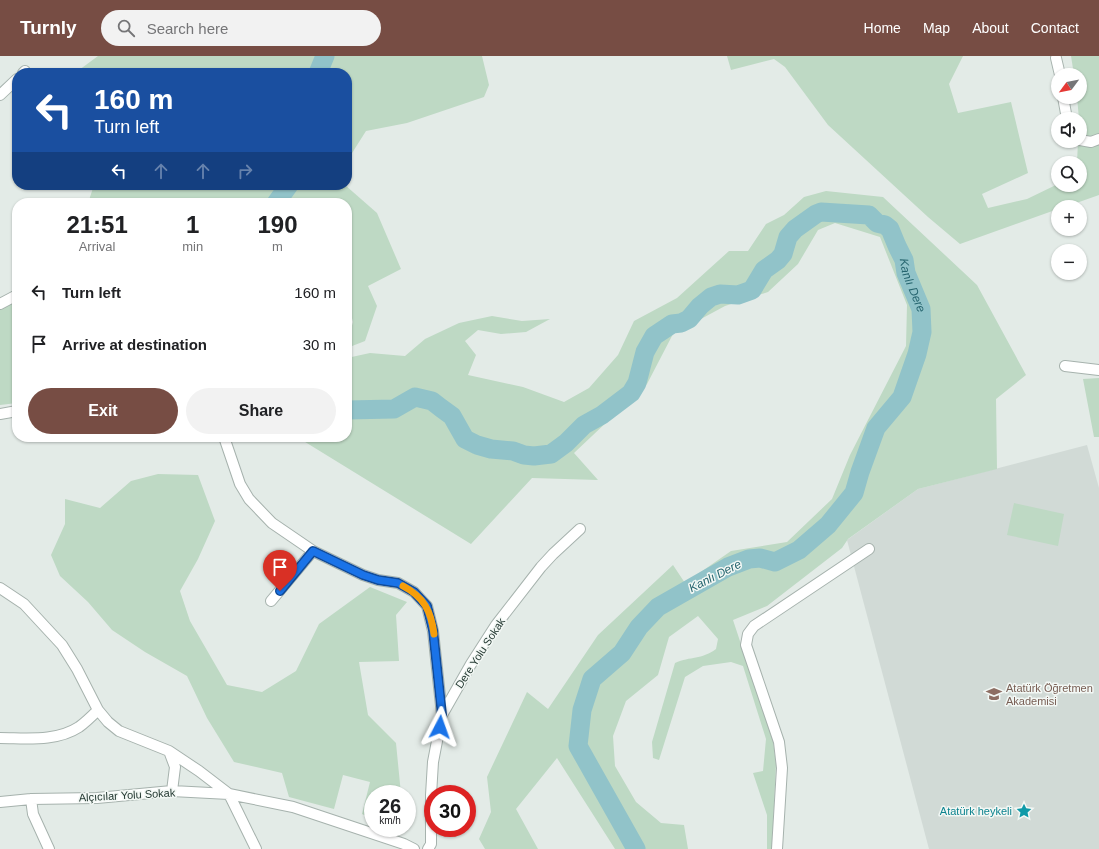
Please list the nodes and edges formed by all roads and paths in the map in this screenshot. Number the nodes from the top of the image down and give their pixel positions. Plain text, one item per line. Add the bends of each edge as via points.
1 (1056, 58) dead end
2 (1058, 68) edge
3 (12, 84) edge
4 (0, 95) edge
5 (12, 298) edge
6 (0, 304) edge
7 (1065, 366) dead end
8 (1099, 370) edge
9 (12, 412) edge
10 (0, 414) edge
11 (226, 442) edge
12 (580, 529) dead end
13 (869, 549) dead end
14 (313, 551) junction
15 (0, 588) edge
16 (271, 601) dead end
17 (98, 710) junction
18 (442, 715) junction
19 (0, 738) edge
20 (169, 751) junction
21 (172, 791) junction
22 (229, 794) junction
23 (31, 799) junction
24 (0, 802) edge
25 (49, 849) edge
26 (256, 849) edge
27 (414, 849) edge
28 (428, 849) edge
29 (777, 849) edge

1 - 2 street
3 - 4 street
5 - 6 street
7 - 8 street
9 - 10 street
11 - 14 street via 240,484 249,499 272,523
12 - 18 street, Dere Yolu Sokak via 541,567 496,625
13 - 29 street via 754,626 748,634 746,645 779,742 782,768
14 - 16 street
14 - 18 street via 363,575 398,583 414,592 427,606 433,630
15 - 17 street via 24,604 62,645
17 - 19 street via 79,727 61,736
17 - 20 street via 119,730
18 - 28 street, Dere Yolu Sokak via 433,762 430,795 431,844
20 - 21 street via 175,767
20 - 22 street
21 - 22 street, Alçıcılar Yolu Sokak
21 - 23 street, Alçıcılar Yolu Sokak via 97,798
22 - 26 street
22 - 27 street, Alçıcılar Yolu Sokak via 293,807
23 - 24 street, Alçıcılar Yolu Sokak
23 - 25 street via 33,814

